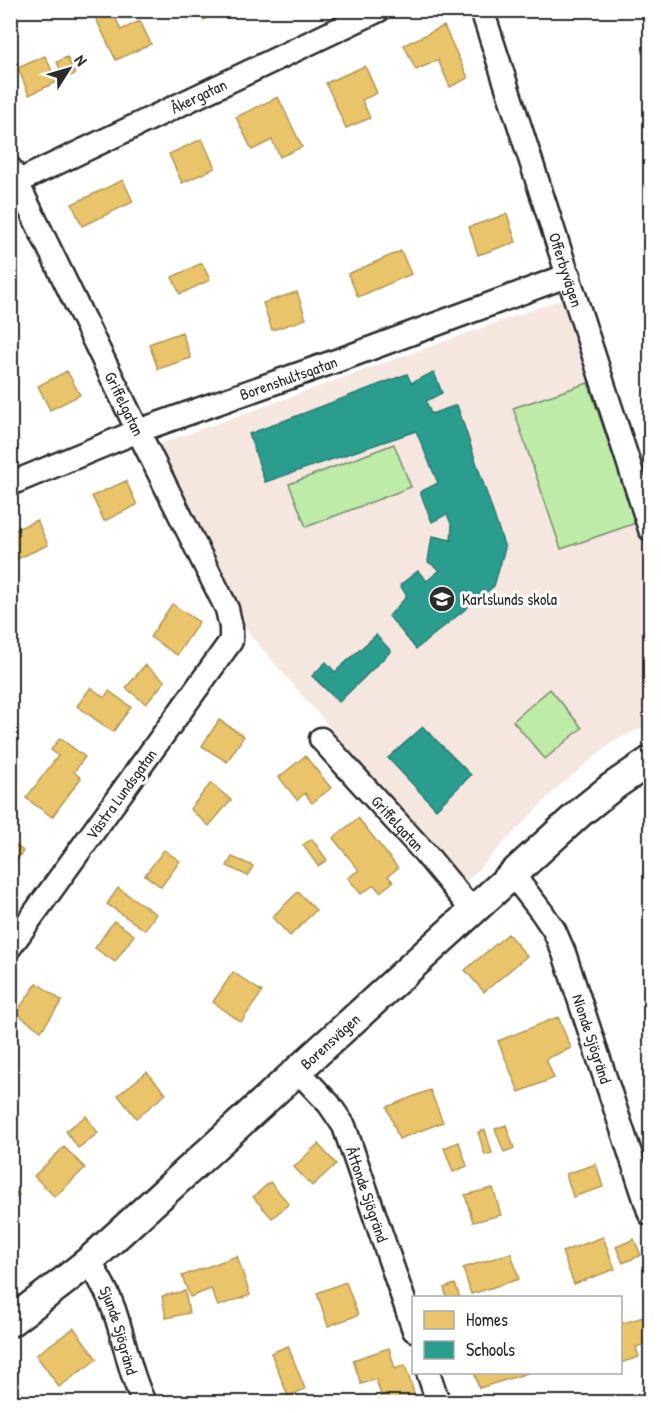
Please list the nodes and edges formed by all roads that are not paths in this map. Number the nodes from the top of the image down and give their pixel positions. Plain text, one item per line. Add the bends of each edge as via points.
1 (379, 10) edge
2 (482, 10) edge
3 (14, 175) edge
4 (569, 275) junction
5 (138, 431) junction
6 (10, 484) edge
7 (651, 529) edge
8 (231, 641) joint
9 (321, 739) dead end
10 (651, 761) edge
11 (513, 874) junction
12 (472, 910) junction
13 (10, 947) edge
14 (298, 1071) junction
15 (651, 1214) edge
16 (89, 1261) junction
17 (10, 1322) edge
18 (412, 1324) edge
19 (429, 1374) edge
20 (144, 1402) edge
21 (438, 1402) edge

1 - 3 street, Åkergatan
2 - 4 street, Offerbyvägen
3 - 5 street, Griffelgatan
4 - 5 street, Borenshultsgatan
4 - 7 street, Offerbyvägen
5 - 6 street, Borenshultsgatan
5 - 8 street, Griffelgatan via 227,609
8 - 13 street, Västra Lundsgatan
9 - 12 street, Griffelgatan
10 - 11 street, Borensvägen via 590,805
11 - 12 street, Borensvägen
11 - 15 street, Nionde Sjögränd via 548,920 564,954
12 - 14 street, Borensvägen
14 - 16 street, Borensvägen
14 - 18 street, Åttonde Sjögränd via 344,1126
16 - 17 street, Borensvägen
16 - 20 street, Sjunde Sjögränd via 109,1297
19 - 21 street

